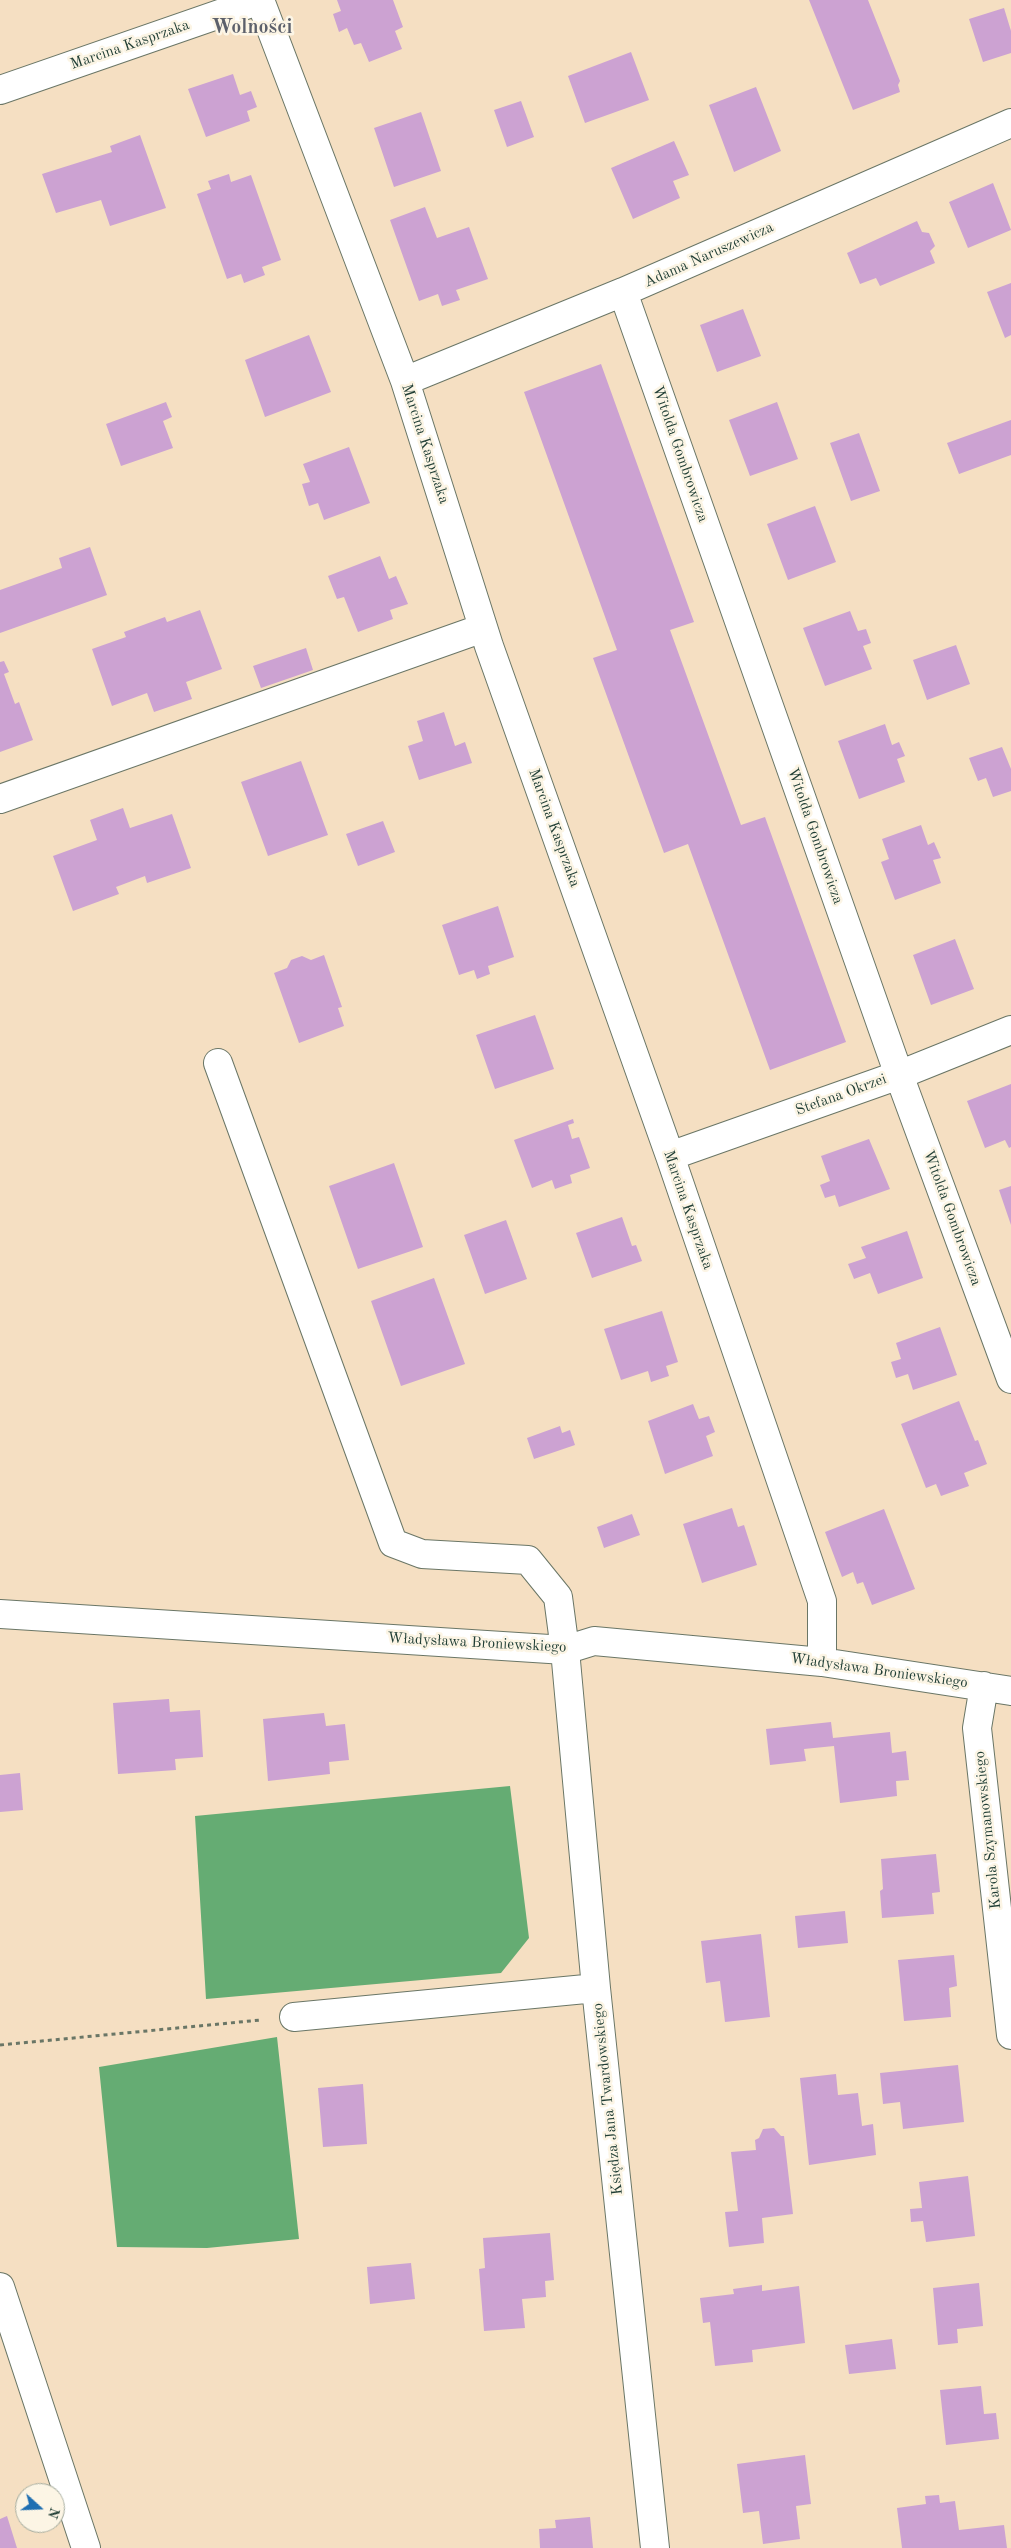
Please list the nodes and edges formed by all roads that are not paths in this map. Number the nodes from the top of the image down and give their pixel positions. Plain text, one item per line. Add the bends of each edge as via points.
1 (260, 0) edge
2 (0, 90) edge
3 (1011, 123) edge
4 (623, 292) junction
5 (405, 381) junction
6 (483, 628) junction
7 (0, 798) edge
8 (1011, 1030) edge
9 (218, 1063) dead end
10 (899, 1075) junction
11 (670, 1156) junction
12 (1011, 1379) edge
13 (0, 1614) edge
14 (566, 1650) junction
15 (822, 1662) junction
16 (984, 1686) junction
17 (1011, 1691) edge
18 (596, 1988) junction
19 (294, 2017) road end
20 (1011, 2035) edge
21 (0, 2287) edge
22 (86, 2548) edge
23 (655, 2548) edge

1 - 2 street, Marcina Kasprzaka
1 - 5 street, Marcina Kasprzaka
3 - 4 street, Adama Naruszewicza
4 - 5 street, Adama Naruszewicza
4 - 10 street, Witolda Gombrowicza
5 - 6 street, Marcina Kasprzaka
6 - 7 street
6 - 11 street, Marcina Kasprzaka
8 - 10 street, Stefana Okrzei
9 - 14 street, Księdza Jana Twardowskiego via 394,1543 422,1554 528,1560 558,1597
10 - 11 street, Stefana Okrzei
10 - 12 street, Witolda Gombrowicza
11 - 15 street, Marcina Kasprzaka via 822,1601
13 - 14 street, Władysława Broniewskiego
14 - 15 street, Władysława Broniewskiego via 594,1641
14 - 18 street, Księdza Jana Twardowskiego
15 - 16 street, Władysława Broniewskiego
16 - 17 street, Władysława Broniewskiego
16 - 20 street, Karola Szymanowskiego via 977,1728
18 - 19 street
18 - 23 street, Księdza Jana Twardowskiego
21 - 22 street

